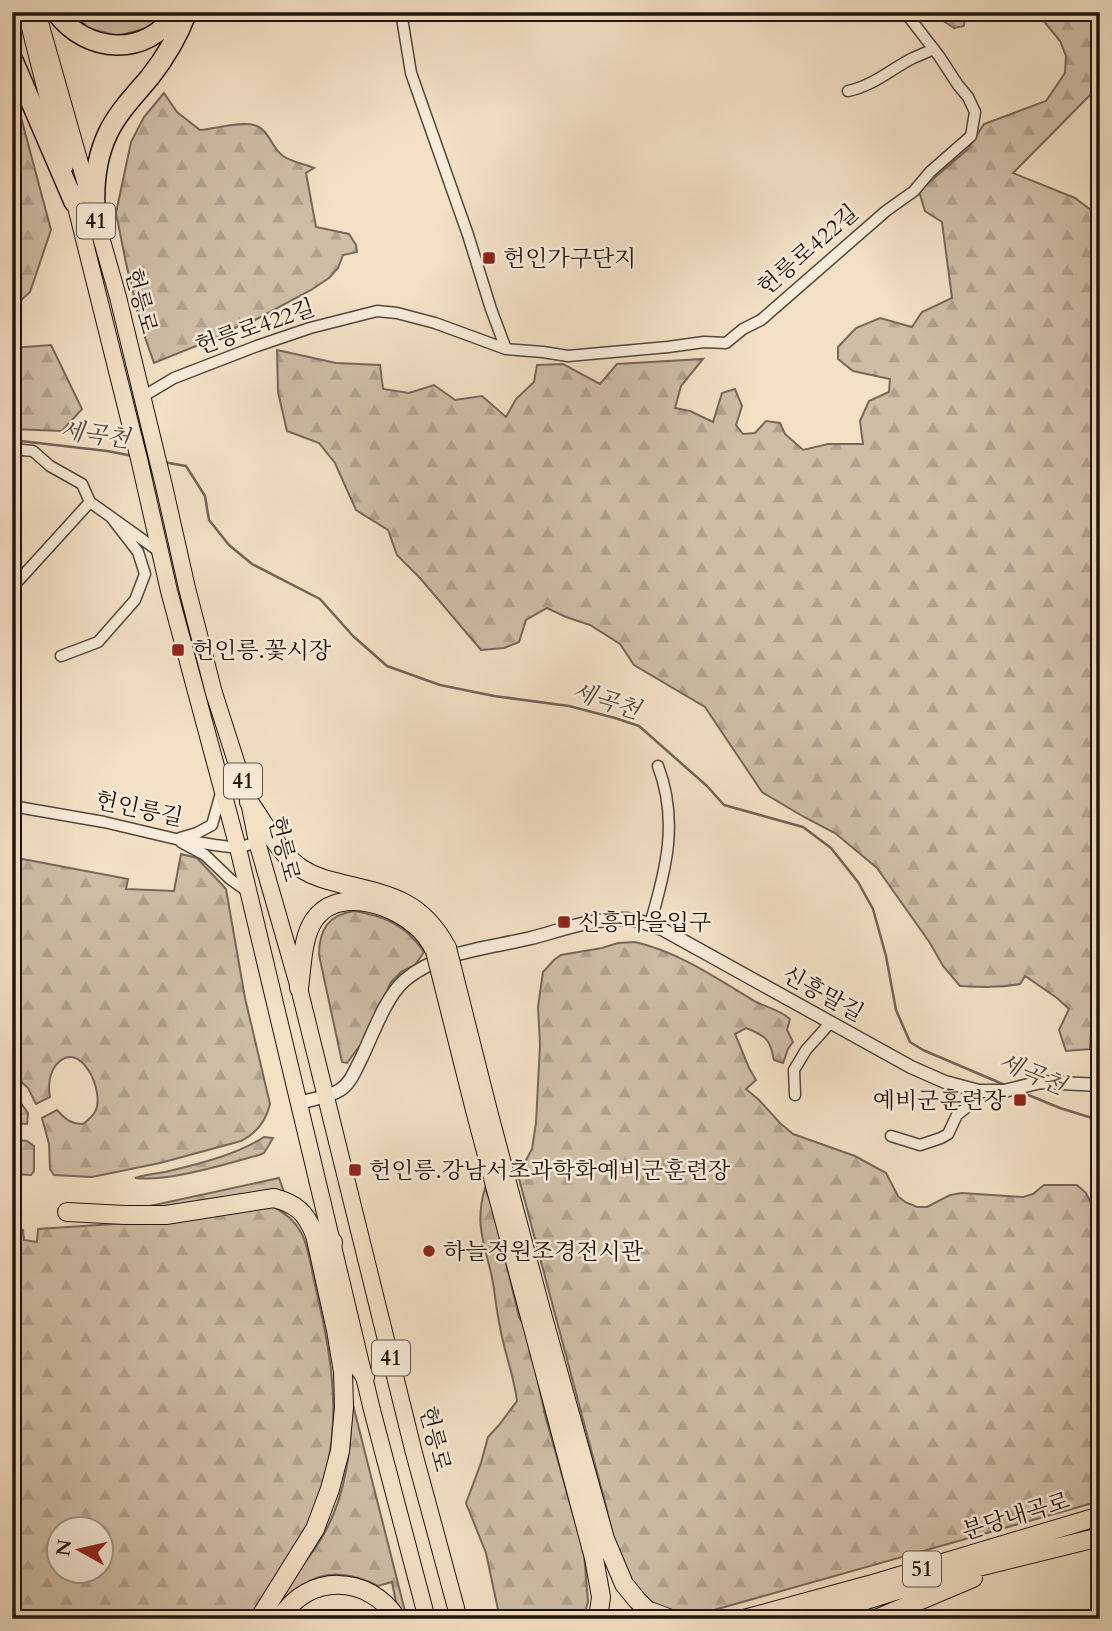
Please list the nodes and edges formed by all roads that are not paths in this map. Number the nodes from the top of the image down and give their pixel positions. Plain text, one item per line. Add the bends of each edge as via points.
1 (26, 12) edge
2 (37, 12) edge
3 (56, 12) edge
4 (176, 12) edge
5 (187, 12) edge
6 (401, 12) edge
7 (905, 12) edge
8 (934, 49) junction
9 (12, 58) edge
10 (848, 90) dead end
11 (74, 202) junction
12 (96, 223) junction
13 (506, 349) junction
14 (142, 397) junction
15 (12, 449) edge
16 (90, 502) junction
17 (111, 517) junction
18 (160, 552) junction
19 (19, 580) dead end
20 (61, 656) dead end
21 (658, 766) dead end
22 (222, 790) junction
23 (249, 802) junction
24 (12, 806) edge
25 (176, 839) junction
26 (257, 842) junction
27 (238, 848) junction
28 (247, 891) junction
29 (650, 924) junction
30 (441, 949) junction
31 (299, 988) junction
32 (831, 1022) junction
33 (1100, 1085) edge
34 (979, 1091) junction
35 (795, 1095) dead end
36 (326, 1096) junction
37 (299, 1103) junction
38 (891, 1136) dead end
39 (66, 1212) dead end
40 (333, 1242) junction
41 (326, 1284) junction
42 (536, 1315) junction
43 (336, 1330) junction
44 (365, 1377) junction
45 (1100, 1516) edge
46 (1100, 1537) edge
47 (1073, 1543) junction
48 (259, 1619) edge
49 (280, 1619) edge
50 (397, 1619) edge
51 (427, 1619) edge
52 (459, 1619) edge
53 (598, 1619) edge
54 (671, 1619) edge
55 (744, 1619) edge
56 (806, 1619) edge
57 (876, 1619) edge

1 - 11 main road, 헌릉로 / 41
2 - 12 main road, 헌릉로 / 41
3 - 4 highway via 78,34 118,46 153,36
5 - 12 highway via 161,62 108,134 97,174
6 - 13 street via 411,74
7 - 8 street, 헌릉로422길
8 - 10 street via 867,85
8 - 13 street, 헌릉로422길 via 975,112 971,136 914,191 761,320 726,343 568,356
9 - 11 highway
11 - 18 main road, 헌릉로 / 41
12 - 14 main road, 헌릉로 / 41
13 - 14 street, 헌릉로422길 via 435,323 377,311 257,346 174,378
14 - 23 main road, 헌릉로 / 41 via 214,693
15 - 16 street via 33,451 82,484
16 - 17 street
16 - 19 street
17 - 18 street
17 - 20 street via 138,552 145,574 135,600 98,642
18 - 22 main road, 헌릉로 / 41
21 - 29 street via 670,815 663,880
22 - 25 street via 212,825
22 - 27 main road, 헌릉로 / 41
23 - 26 main road, 헌릉로 / 41
23 - 30 highway via 302,869 411,906 441,936
24 - 25 street, 헌인릉길
25 - 27 street, 헌인릉길
25 - 28 street via 205,855
26 - 27 street, 헌인릉길
26 - 31 main road, 헌릉로 / 41
27 - 28 main road, 헌릉로 / 41
28 - 37 main road, 헌릉로 / 41
29 - 32 street, 신흥말길
29 - 36 street, 신흥말길 via 601,920 428,964 404,981 383,1011 349,1080
30 - 31 highway via 395,911 362,902 332,905 308,932
30 - 42 highway, bridge via 470,1093
31 - 36 main road, 헌릉로 / 41
32 - 34 street, 신흥말길 via 911,1067
32 - 35 street via 794,1070
33 - 34 street, 신흥말길 via 1041,1082 1004,1091
34 - 38 street via 957,1115 948,1134 932,1143 920,1145
36 - 37 street
36 - 52 main road, 헌릉로 / 41
37 - 40 main road, 헌릉로 / 41
39 - 41 highway via 148,1216 267,1198 287,1201 311,1224
40 - 41 highway
40 - 44 main road, 헌릉로 / 41
41 - 43 highway
42 - 53 highway via 594,1558 601,1597
42 - 54 highway via 605,1539 624,1584 647,1610
43 - 44 highway
43 - 48 highway via 344,1407 330,1489 315,1529
44 - 51 main road, 헌릉로 / 41
45 - 55 highway, 분당내곡로 / 51
46 - 47 highway, 분당내곡로 / 51
47 - 56 highway, 분당내곡로 / 51 via 946,1575
47 - 57 highway
49 - 50 highway via 301,1596 344,1584 376,1597

